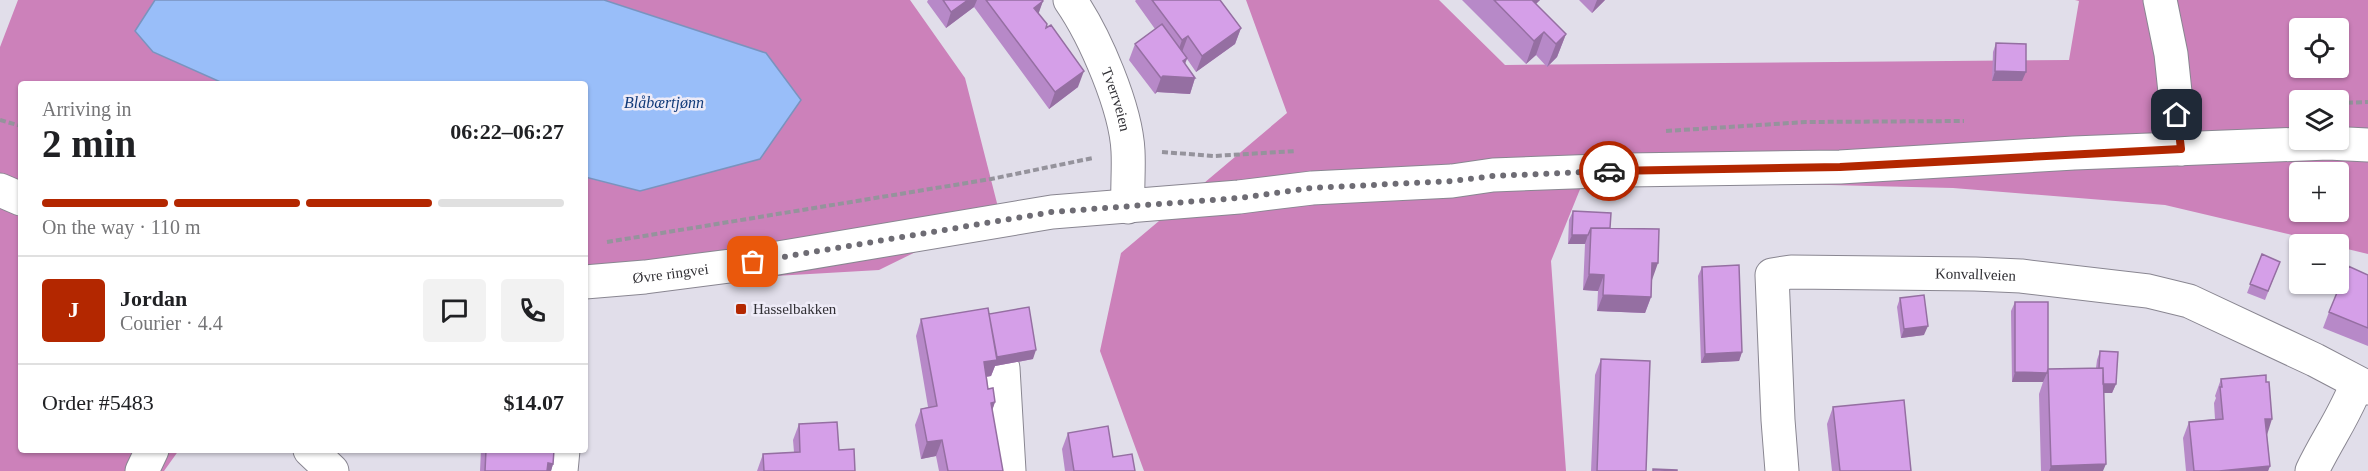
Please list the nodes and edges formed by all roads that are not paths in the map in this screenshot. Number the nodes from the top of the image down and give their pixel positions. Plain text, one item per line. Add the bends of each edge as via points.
1 (1070, 0) edge
2 (2160, 0) edge
3 (2368, 145) edge
4 (2181, 149) junction
5 (0, 190) edge
6 (18, 198) edge
7 (1128, 207) junction
8 (588, 282) edge
9 (1003, 368) dead end
10 (2363, 385) edge
11 (151, 453) edge
12 (313, 453) edge
13 (563, 453) edge
14 (142, 471) edge
15 (332, 471) edge
16 (561, 471) edge
17 (1010, 471) edge
18 (1782, 471) edge
19 (2312, 471) edge

1 - 7 street, Tverrveien via 1100,56 1119,107 1129,150
2 - 4 street via 2171,54
3 - 4 street, Øvre ringvei
4 - 7 street, Øvre ringvei via 1840,167 1493,176 1312,188
5 - 6 street
7 - 8 street, Øvre ringvei via 1052,212 730,266
9 - 17 street
10 - 18 street, Konvallveien via 2188,301 2148,291 1987,274 1791,272 1772,275
10 - 19 street, Konvallveien via 2324,444
11 - 14 street
12 - 15 street
13 - 16 street

